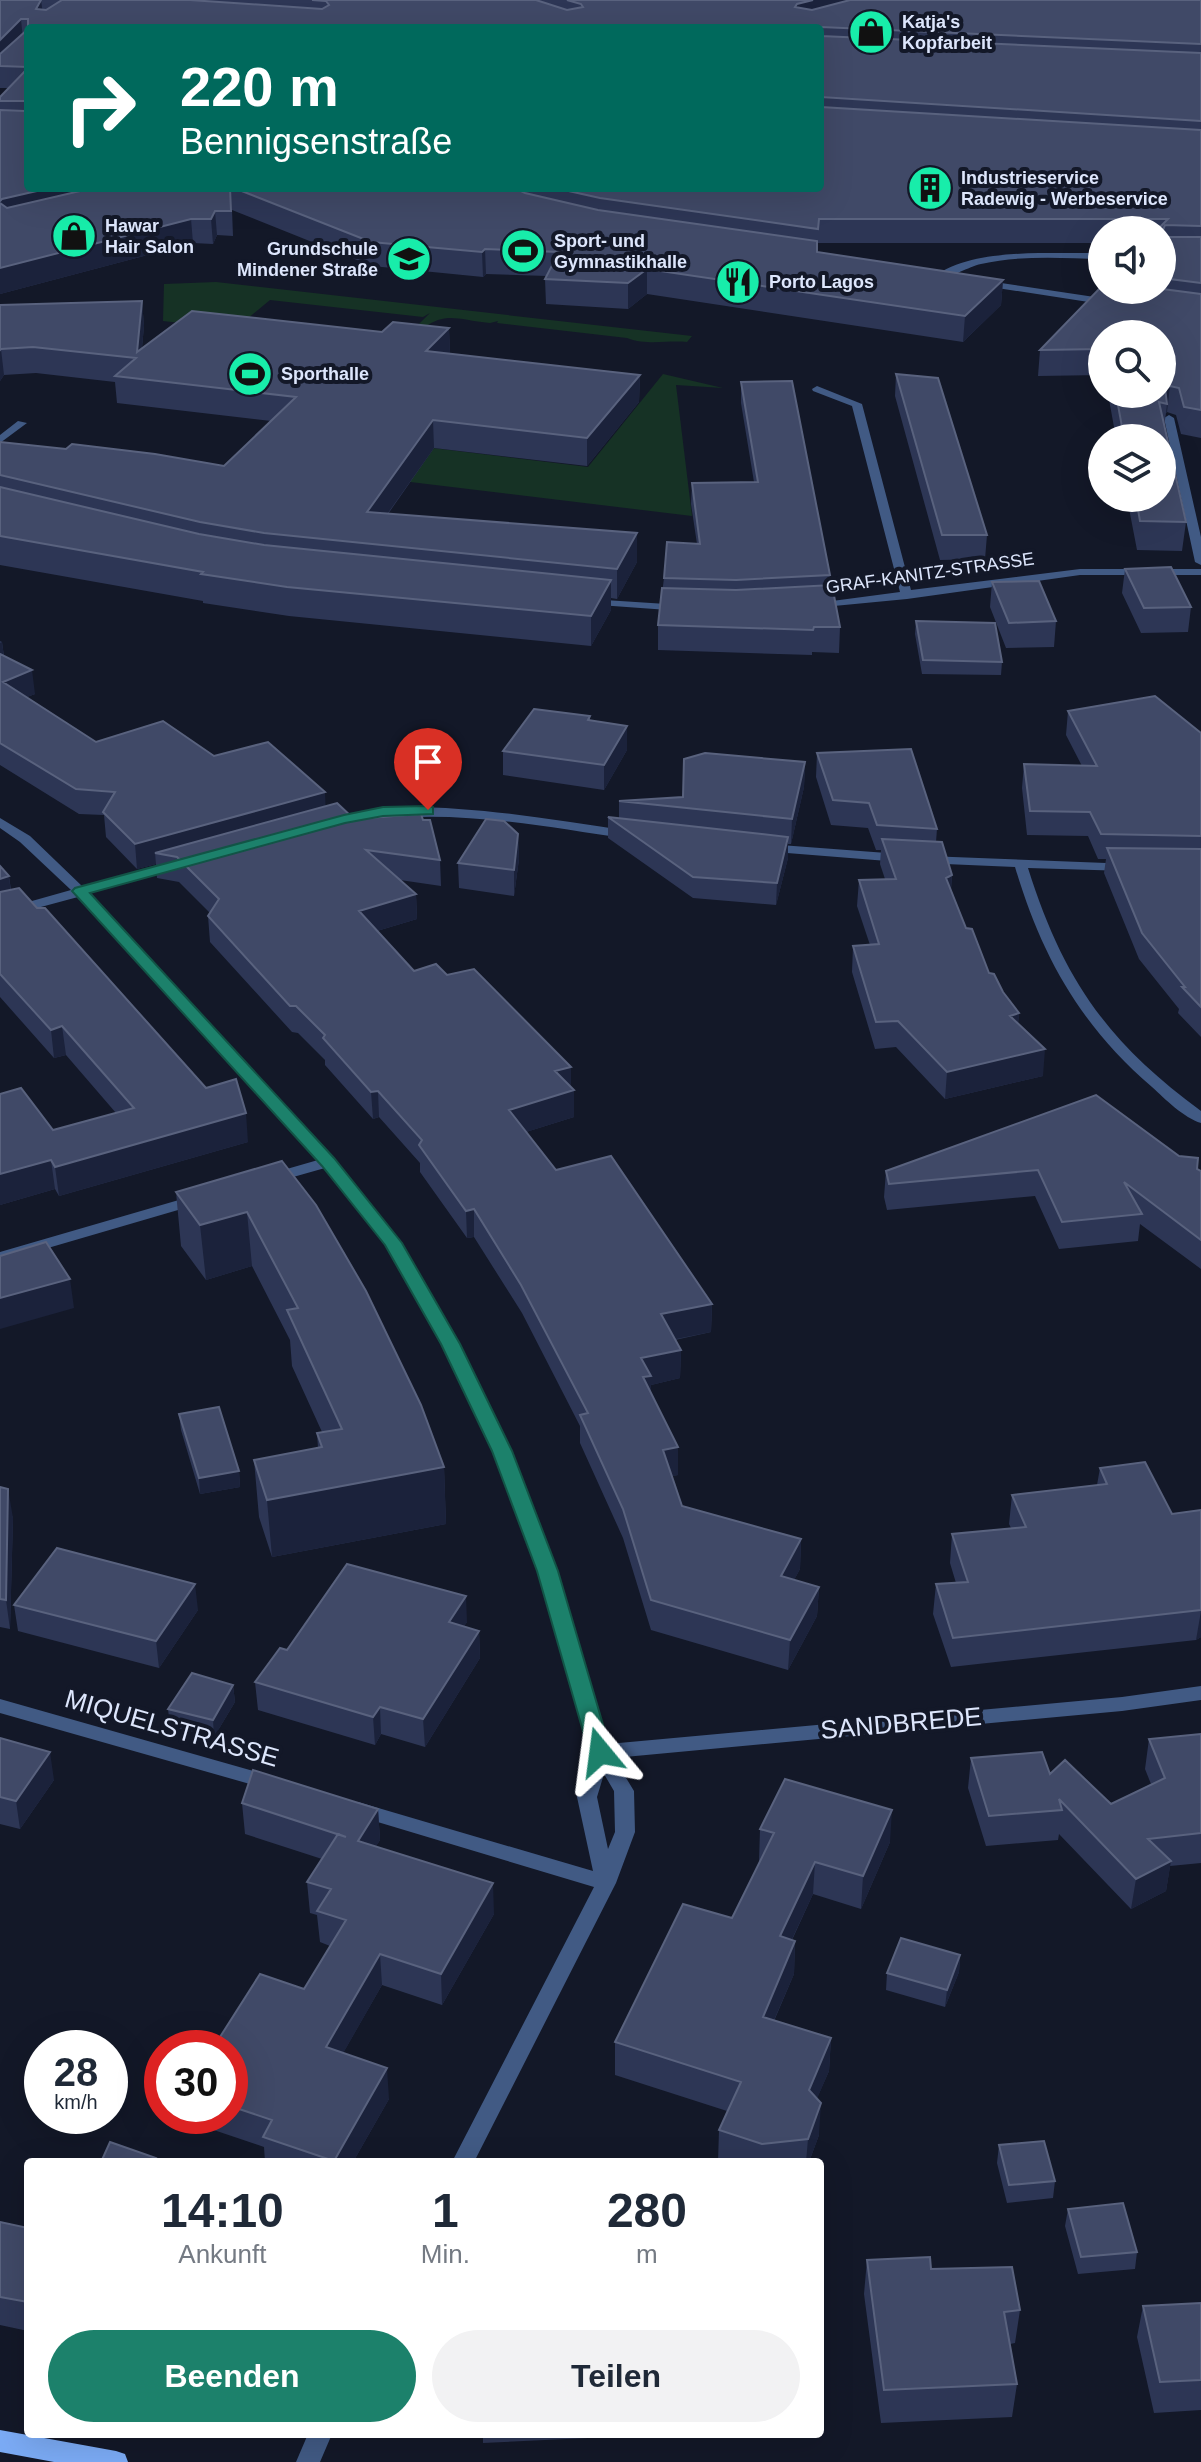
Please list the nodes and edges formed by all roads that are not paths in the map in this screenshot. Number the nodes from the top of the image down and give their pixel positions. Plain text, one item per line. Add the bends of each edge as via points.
1 (1088, 256) edge
2 (987, 260) junction
3 (923, 275) edge
4 (938, 277) junction
5 (959, 280) edge
6 (971, 282) edge
7 (983, 284) junction
8 (1088, 299) edge
9 (817, 389) dead end
10 (1169, 418) edge
11 (22, 423) dead end
12 (0, 440) edge
13 (1201, 562) edge
14 (1201, 572) edge
15 (907, 596) junction
16 (576, 601) edge
17 (798, 607) edge
18 (694, 608) edge
19 (0, 822) edge
20 (314, 827) edge
21 (641, 837) edge
22 (748, 847) edge
23 (196, 859) edge
24 (1021, 865) junction
25 (1142, 867) edge
26 (80, 891) junction
27 (0, 914) edge
28 (1201, 1118) edge
29 (328, 1162) junction
30 (254, 1183) edge
31 (209, 1196) edge
32 (0, 1257) edge
33 (1201, 1693) edge
34 (0, 1706) edge
35 (600, 1752) junction
36 (293, 1790) edge
37 (338, 1803) edge
38 (606, 1883) junction
39 (465, 2158) edge
40 (318, 2438) edge
41 (0, 2441) edge
42 (116, 2462) edge
43 (308, 2462) edge

1 - 2 street
2 - 4 street
2 - 7 street
3 - 4 street
4 - 5 street
6 - 7 street
7 - 8 street
9 - 15 street via 857,404
10 - 13 street
11 - 12 street
14 - 15 street, GRAF-KANITZ-STRASSE via 1080,572
15 - 17 street, GRAF-KANITZ-STRASSE
16 - 18 street
19 - 26 street
20 - 21 street via 383,812 428,810
22 - 24 street
23 - 26 street
24 - 25 street
24 - 28 street via 1076,998 1108,1040
26 - 27 street
26 - 29 street
29 - 30 street
29 - 35 street via 393,1243 502,1451 547,1571
31 - 32 street
33 - 35 street, SANDBREDE
34 - 36 street, MIQUELSTRASSE
35 - 38 street via 587,1797
35 - 38 street via 624,1791 625,1832
37 - 38 street
38 - 39 street
40 - 43 street
41 - 42 main road

